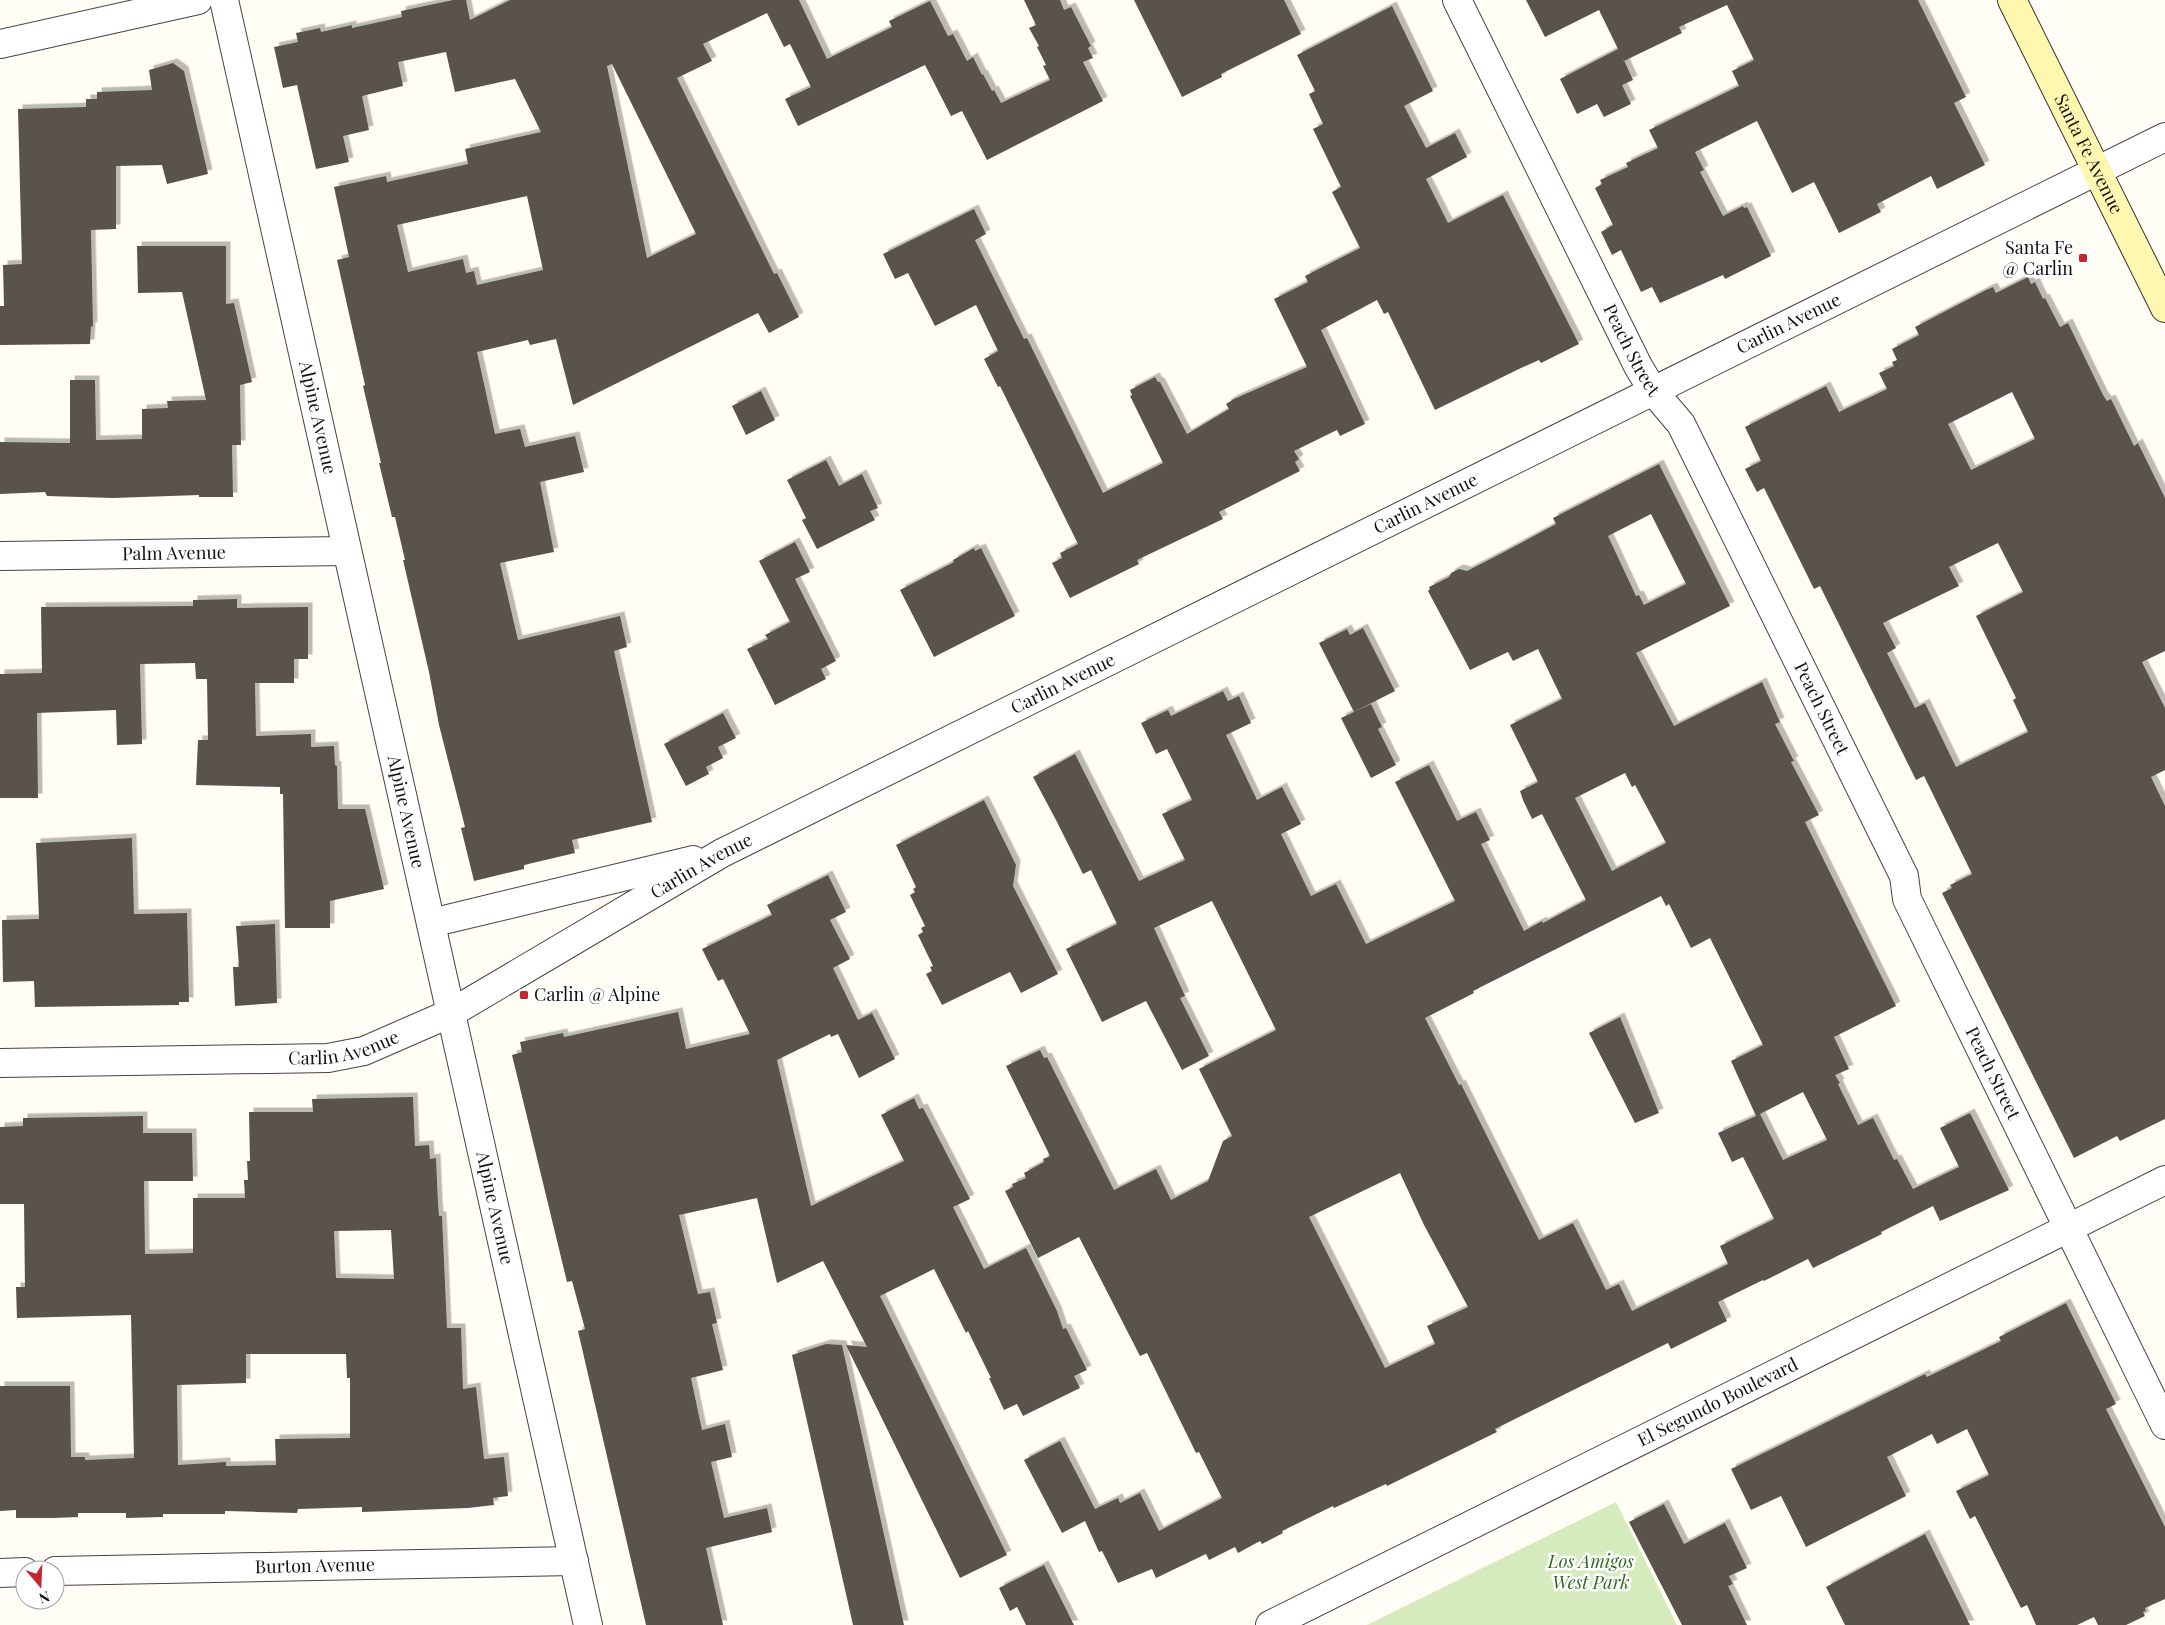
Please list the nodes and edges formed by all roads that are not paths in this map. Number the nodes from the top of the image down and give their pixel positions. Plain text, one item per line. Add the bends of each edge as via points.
1 (198, 0) edge
2 (224, 0) edge
3 (1456, 0) edge
4 (2012, 0) edge
5 (0, 44) edge
6 (2165, 137) edge
7 (2097, 171) junction
8 (2165, 308) edge
9 (1654, 391) junction
10 (348, 551) junction
11 (0, 556) edge
12 (722, 853) junction
13 (431, 922) junction
14 (451, 1013) junction
15 (0, 1063) edge
16 (2165, 1180) edge
17 (2069, 1228) junction
18 (2165, 1425) edge
19 (574, 1561) junction
20 (0, 1572) edge
21 (15, 1572) edge
22 (65, 1572) edge
23 (588, 1625) edge
24 (1270, 1625) edge

1 - 5 street
2 - 10 street, Alpine Avenue
3 - 9 street, Peach Street
4 - 7 main road, Santa Fe Avenue
6 - 7 street, Carlin Avenue
7 - 8 main road, Santa Fe Avenue
7 - 9 street, Carlin Avenue
9 - 12 street, Carlin Avenue
9 - 17 street, Peach Street via 1681,424 1897,861 1904,876 1907,899
10 - 11 street, Palm Avenue
10 - 13 street, Alpine Avenue
12 - 13 street
12 - 14 street, Carlin Avenue
13 - 14 street, Alpine Avenue
14 - 15 street, Carlin Avenue via 364,1051 328,1058
14 - 19 street, Alpine Avenue
16 - 17 street, El Segundo Boulevard
17 - 18 street, Peach Street
17 - 24 street, El Segundo Boulevard
19 - 22 street, Burton Avenue
19 - 23 street, Alpine Avenue
20 - 21 street

